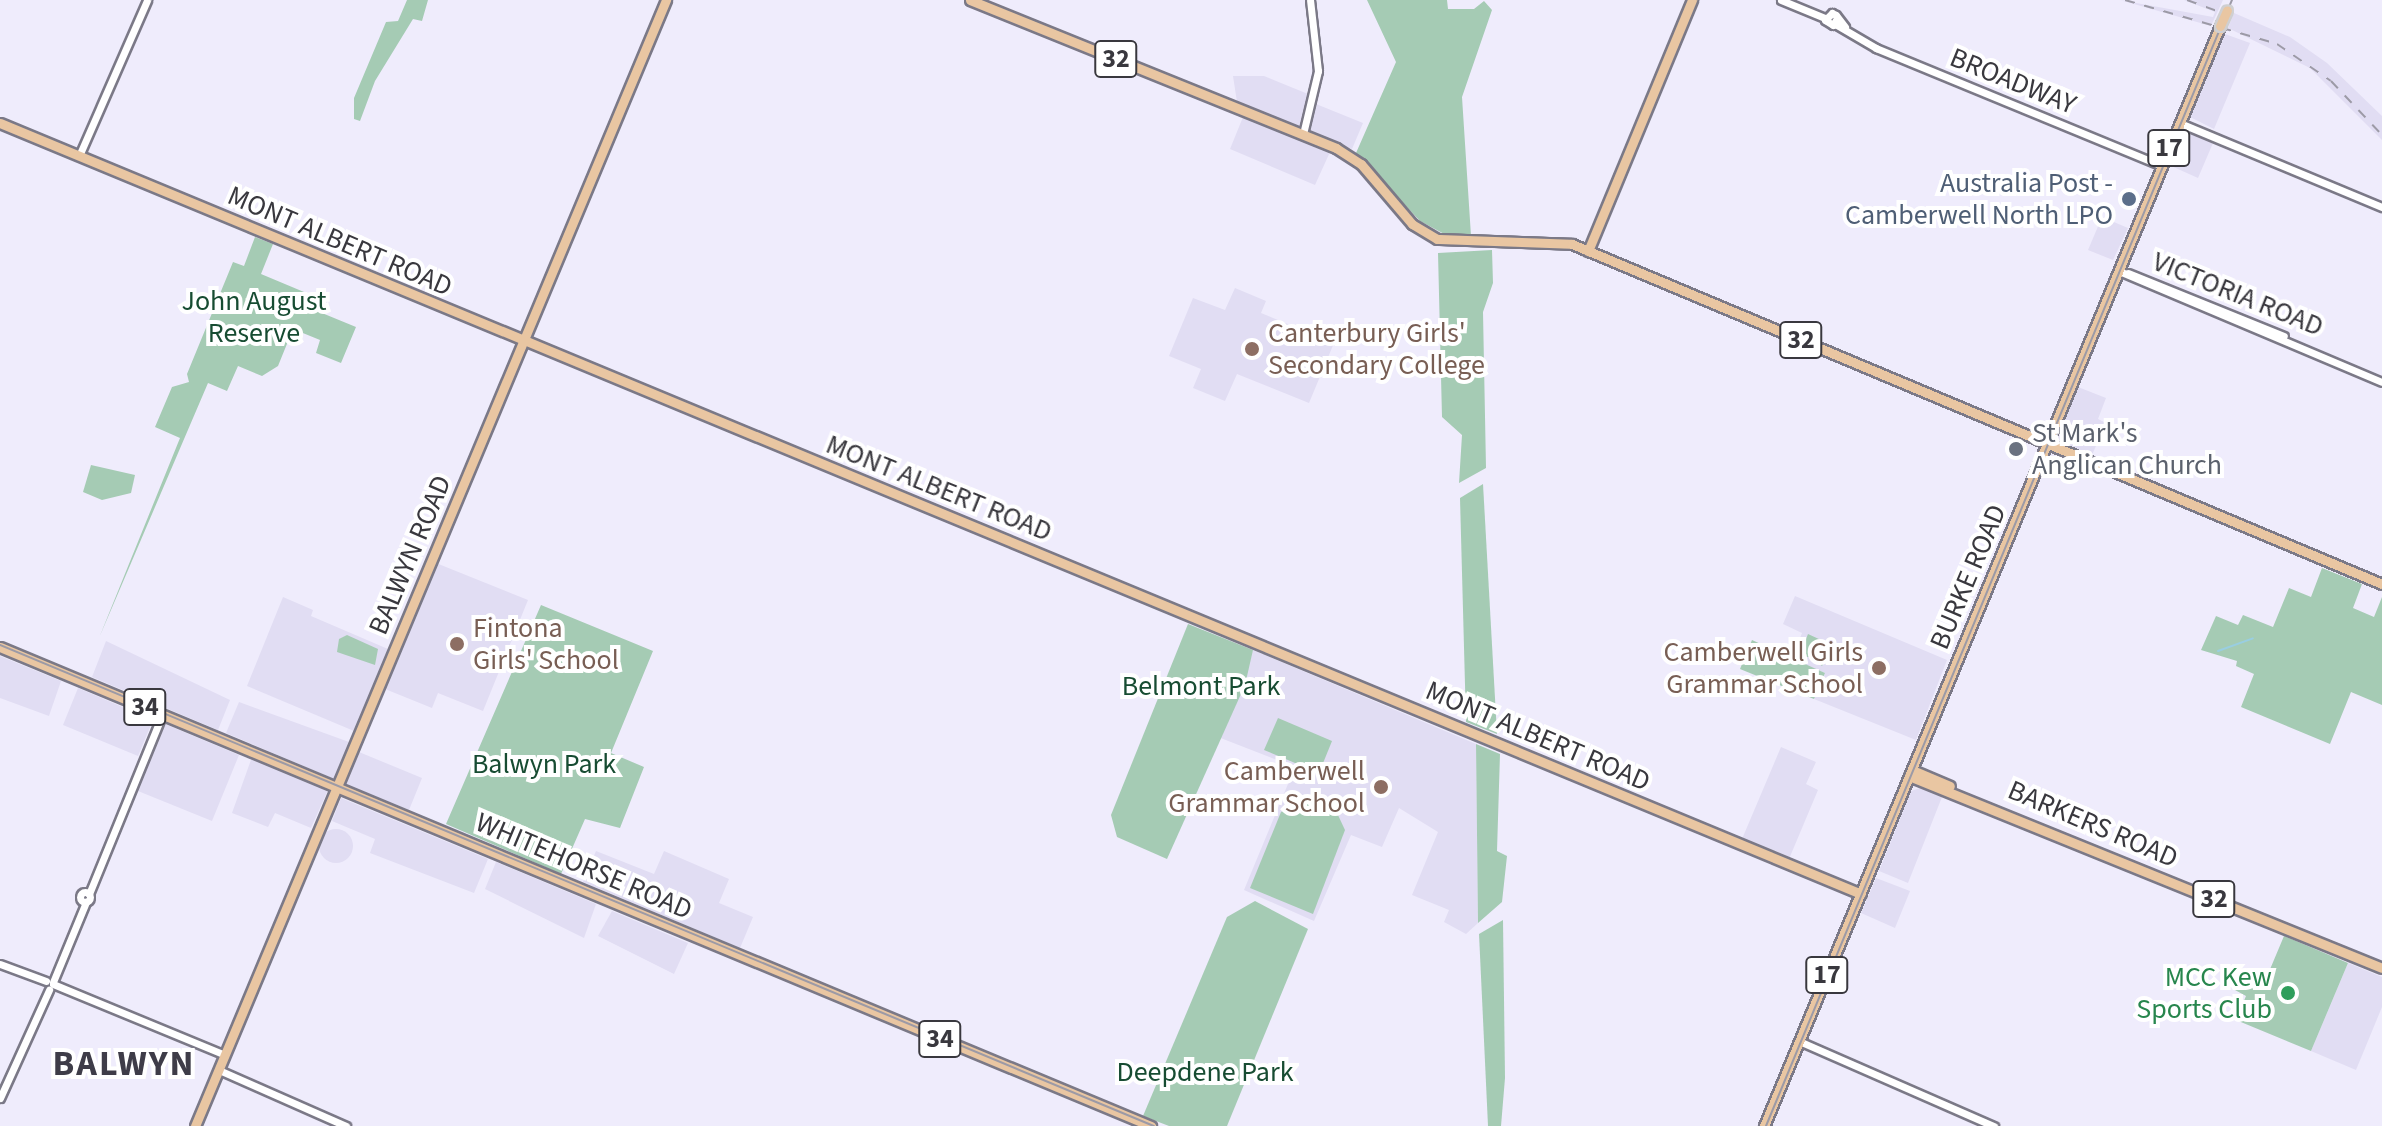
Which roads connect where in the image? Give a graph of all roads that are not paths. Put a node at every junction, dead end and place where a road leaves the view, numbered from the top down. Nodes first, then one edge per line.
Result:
1 (147, 0) edge
2 (666, 0) edge
3 (970, 0) edge
4 (1310, 0) edge
5 (1692, 0) edge
6 (1781, 0) edge
7 (2229, 5) edge
8 (0, 123) edge
9 (2180, 123) junction
10 (1303, 134) junction
11 (79, 156) junction
12 (2162, 166) junction
13 (2382, 207) edge
14 (1588, 251) junction
15 (2119, 271) junction
16 (523, 341) junction
17 (2382, 380) edge
18 (2048, 444) junction
19 (2382, 584) edge
20 (0, 647) edge
21 (162, 715) junction
22 (1919, 752) junction
23 (1911, 773) junction
24 (1927, 776) junction
25 (337, 788) junction
26 (1964, 794) junction
27 (1861, 894) junction
28 (0, 964) edge
29 (2382, 968) edge
30 (48, 985) junction
31 (1798, 1044) junction
32 (224, 1058) junction
33 (218, 1072) junction
34 (0, 1098) edge
35 (195, 1126) edge
36 (346, 1126) edge
37 (1151, 1126) edge
38 (1764, 1126) edge
39 (1994, 1126) edge

1 - 11 street
2 - 16 main road, BALWYN ROAD
3 - 10 main road, 32
4 - 10 street
5 - 14 main road
6 - 12 street, BROADWAY
7 - 9 main road, BURKE ROAD / 17, bridge
8 - 11 main road, MONT ALBERT ROAD
9 - 12 main road, BURKE ROAD / 17
9 - 13 street
10 - 14 main road, 32
11 - 16 main road, MONT ALBERT ROAD
12 - 15 main road, BURKE ROAD / 17
14 - 18 main road, 32
15 - 17 street, VICTORIA ROAD
15 - 18 main road, BURKE ROAD / 17
16 - 25 main road, BALWYN ROAD
16 - 27 main road, MONT ALBERT ROAD
18 - 19 main road
18 - 22 main road, BURKE ROAD / 17
20 - 21 main road, WHITEHORSE ROAD / 34
21 - 25 main road, WHITEHORSE ROAD / 34
21 - 30 street
22 - 23 main road, BURKE ROAD / 17
22 - 24 main road
23 - 24 main road, BARKERS ROAD / 32
23 - 26 main road, BARKERS ROAD / 32
23 - 27 main road, BURKE ROAD / 17
24 - 26 main road, BARKERS ROAD / 32
25 - 32 main road, BALWYN ROAD
25 - 37 main road, WHITEHORSE ROAD / 34
26 - 29 main road, BARKERS ROAD / 32
27 - 31 main road, BURKE ROAD / 17
28 - 30 street
30 - 32 street
30 - 34 street
31 - 38 main road, BURKE ROAD / 17
31 - 39 street
32 - 33 main road, BALWYN ROAD
33 - 35 main road, BALWYN ROAD
33 - 36 street

